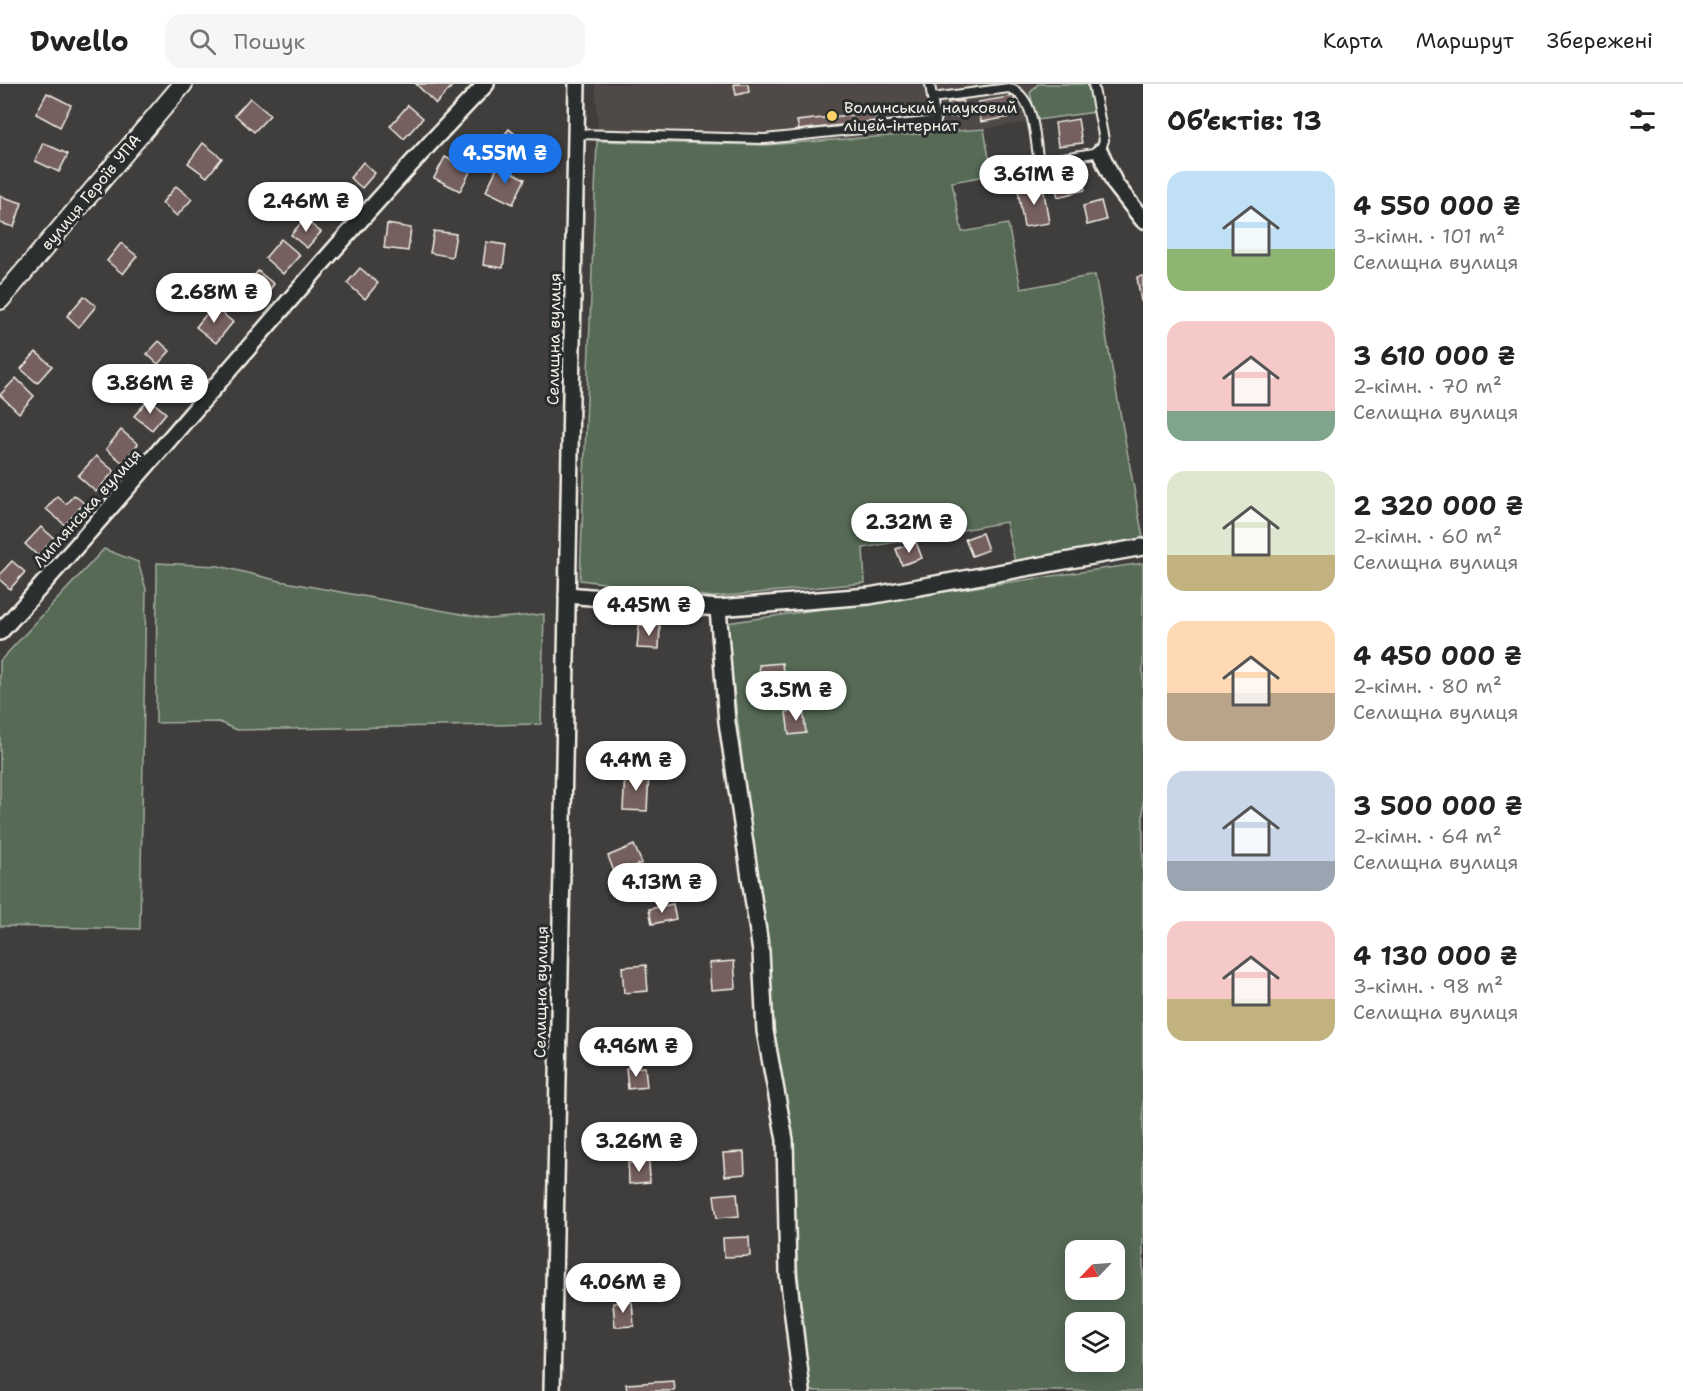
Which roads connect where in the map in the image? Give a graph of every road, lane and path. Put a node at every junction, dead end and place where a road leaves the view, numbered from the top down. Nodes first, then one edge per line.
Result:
1 (183, 84) edge
2 (486, 84) edge
3 (578, 84) edge
4 (930, 84) edge
5 (1093, 84) edge
6 (932, 98) junction
7 (576, 134) junction
8 (1100, 152) junction
9 (1143, 220) edge
10 (0, 300) edge
11 (1143, 547) edge
12 (567, 595) junction
13 (718, 608) junction
14 (0, 632) edge
15 (552, 1391) edge
16 (802, 1391) edge

1 - 10 street, вулиця Героїв УПА
2 - 14 street, Липлянська вулиця
3 - 7 street, Селищна вулиця
4 - 6 lane
5 - 8 lane
6 - 7 lane
6 - 8 lane
7 - 12 street, Селищна вулиця
8 - 9 street
11 - 13 street
12 - 13 street
12 - 15 street, Селищна вулиця
13 - 16 street

